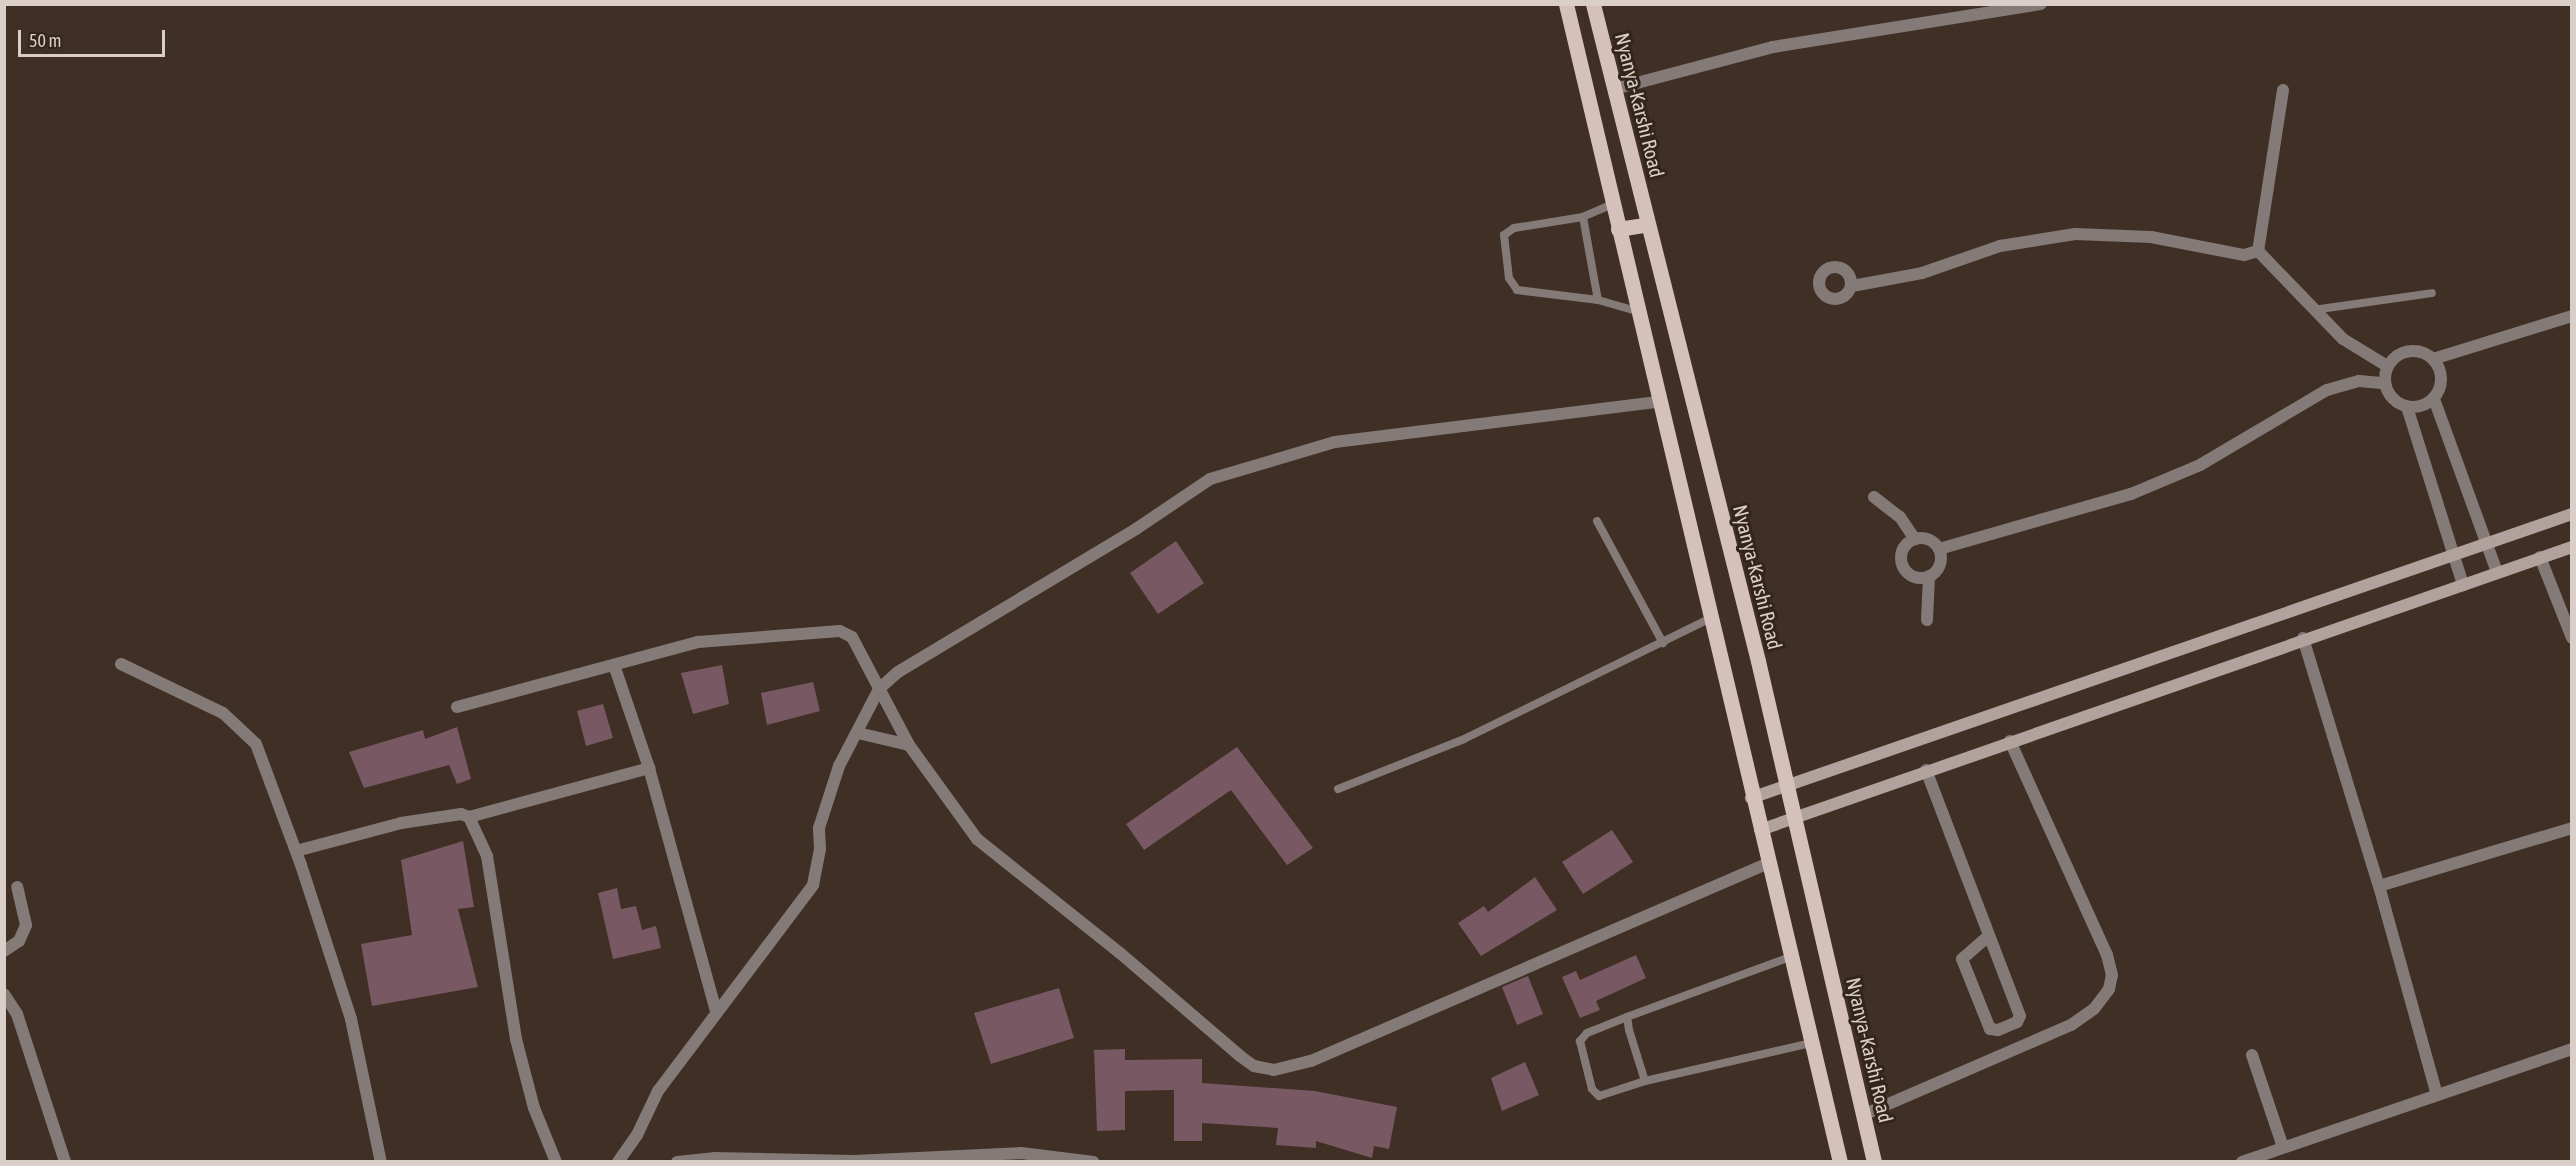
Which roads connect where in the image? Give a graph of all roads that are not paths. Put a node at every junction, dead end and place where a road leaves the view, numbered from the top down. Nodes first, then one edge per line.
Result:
1 (1566, 4) edge
2 (1593, 4) edge
3 (2041, 4) edge
4 (1614, 90) junction
5 (2283, 90) dead end
6 (1613, 204) junction
7 (1583, 217) junction
8 (1648, 224) junction
9 (1618, 229) junction
10 (2258, 251) junction
11 (1852, 286) dead end
12 (2432, 293) dead end
13 (1598, 300) junction
14 (2313, 310) junction
15 (1636, 311) junction
16 (2571, 316) edge
17 (2433, 359) junction
18 (2387, 366) junction
19 (2384, 383) junction
20 (2433, 399) junction
21 (1658, 402) junction
22 (2407, 407) junction
23 (1874, 497) dead end
24 (2571, 514) edge
25 (1597, 521) dead end
26 (1915, 539) junction
27 (2487, 544) junction
28 (2571, 547) edge
29 (1939, 549) junction
30 (2455, 553) junction
31 (2540, 557) junction
32 (2497, 572) junction
33 (1929, 576) junction
34 (2463, 585) junction
35 (1709, 620) junction
36 (1927, 620) dead end
37 (2303, 638) junction
38 (2571, 638) edge
39 (1663, 643) junction
40 (121, 664) dead end
41 (614, 665) junction
42 (879, 689) junction
43 (457, 706) dead end
44 (858, 734) junction
45 (2010, 741) junction
46 (909, 745) junction
47 (649, 768) junction
48 (1926, 770) junction
49 (1787, 786) junction
50 (1338, 789) dead end
51 (1751, 798) junction
52 (469, 817) junction
53 (1794, 817) junction
54 (2571, 828) edge
55 (1760, 830) junction
56 (296, 851) junction
57 (1768, 863) junction
58 (2379, 886) junction
59 (17, 887) dead end
60 (1989, 936) junction
61 (4, 951) edge
62 (1790, 957) junction
63 (4, 994) edge
64 (716, 1012) junction
65 (1626, 1017) junction
66 (1811, 1042) junction
67 (2571, 1049) edge
68 (2252, 1055) dead end
69 (1645, 1081) junction
70 (2437, 1095) junction
71 (1863, 1115) junction
72 (2283, 1148) junction
73 (65, 1161) edge
74 (381, 1161) edge
75 (556, 1161) edge
76 (618, 1161) edge
77 (681, 1161) edge
78 (1093, 1161) edge
79 (1840, 1161) edge
80 (1874, 1161) edge
81 (2242, 1161) edge

1 - 6 main road
2 - 4 main road, Nyanya-Karshi Road
3 - 4 street
4 - 8 main road, Nyanya-Karshi Road
5 - 10 street
6 - 7 lane
6 - 9 main road
7 - 13 lane
7 - 13 lane
8 - 9 main road
8 - 49 main road, Nyanya-Karshi Road
9 - 15 main road
10 - 11 street
10 - 14 street
12 - 14 lane
13 - 15 lane
14 - 18 street
15 - 21 main road
16 - 17 street
17 - 18 street
17 - 20 street
18 - 19 street
19 - 22 street
19 - 29 street
20 - 22 street
20 - 27 street
21 - 35 main road
21 - 42 street
22 - 30 street
23 - 26 street
24 - 27 street
25 - 39 lane
26 - 29 street
26 - 33 street
27 - 30 street
27 - 32 street
28 - 31 street
29 - 33 street
30 - 34 street
30 - 49 street
31 - 32 street
31 - 38 street
32 - 34 street
33 - 36 street
34 - 37 street
35 - 39 lane
35 - 51 main road
37 - 45 street
37 - 58 street
39 - 50 lane
40 - 56 street
41 - 42 street
41 - 43 street
41 - 47 street
42 - 44 street
42 - 46 street
44 - 46 street
44 - 64 street
45 - 48 street
45 - 71 street
46 - 57 street
47 - 52 street
47 - 64 street
48 - 53 street
48 - 60 street
49 - 51 street
49 - 53 main road, Nyanya-Karshi Road
51 - 55 main road
52 - 56 street
52 - 75 street
53 - 55 street
53 - 71 main road, Nyanya-Karshi Road
54 - 58 street
55 - 57 main road
56 - 74 street
57 - 62 main road
58 - 70 street
59 - 61 street
60 - 60 street
62 - 65 lane
62 - 66 main road
63 - 73 street
64 - 76 street
65 - 69 lane
65 - 69 lane
66 - 69 lane
66 - 79 main road
67 - 70 street
68 - 72 street
70 - 72 street
71 - 80 main road, Nyanya-Karshi Road
72 - 81 street
77 - 78 street

